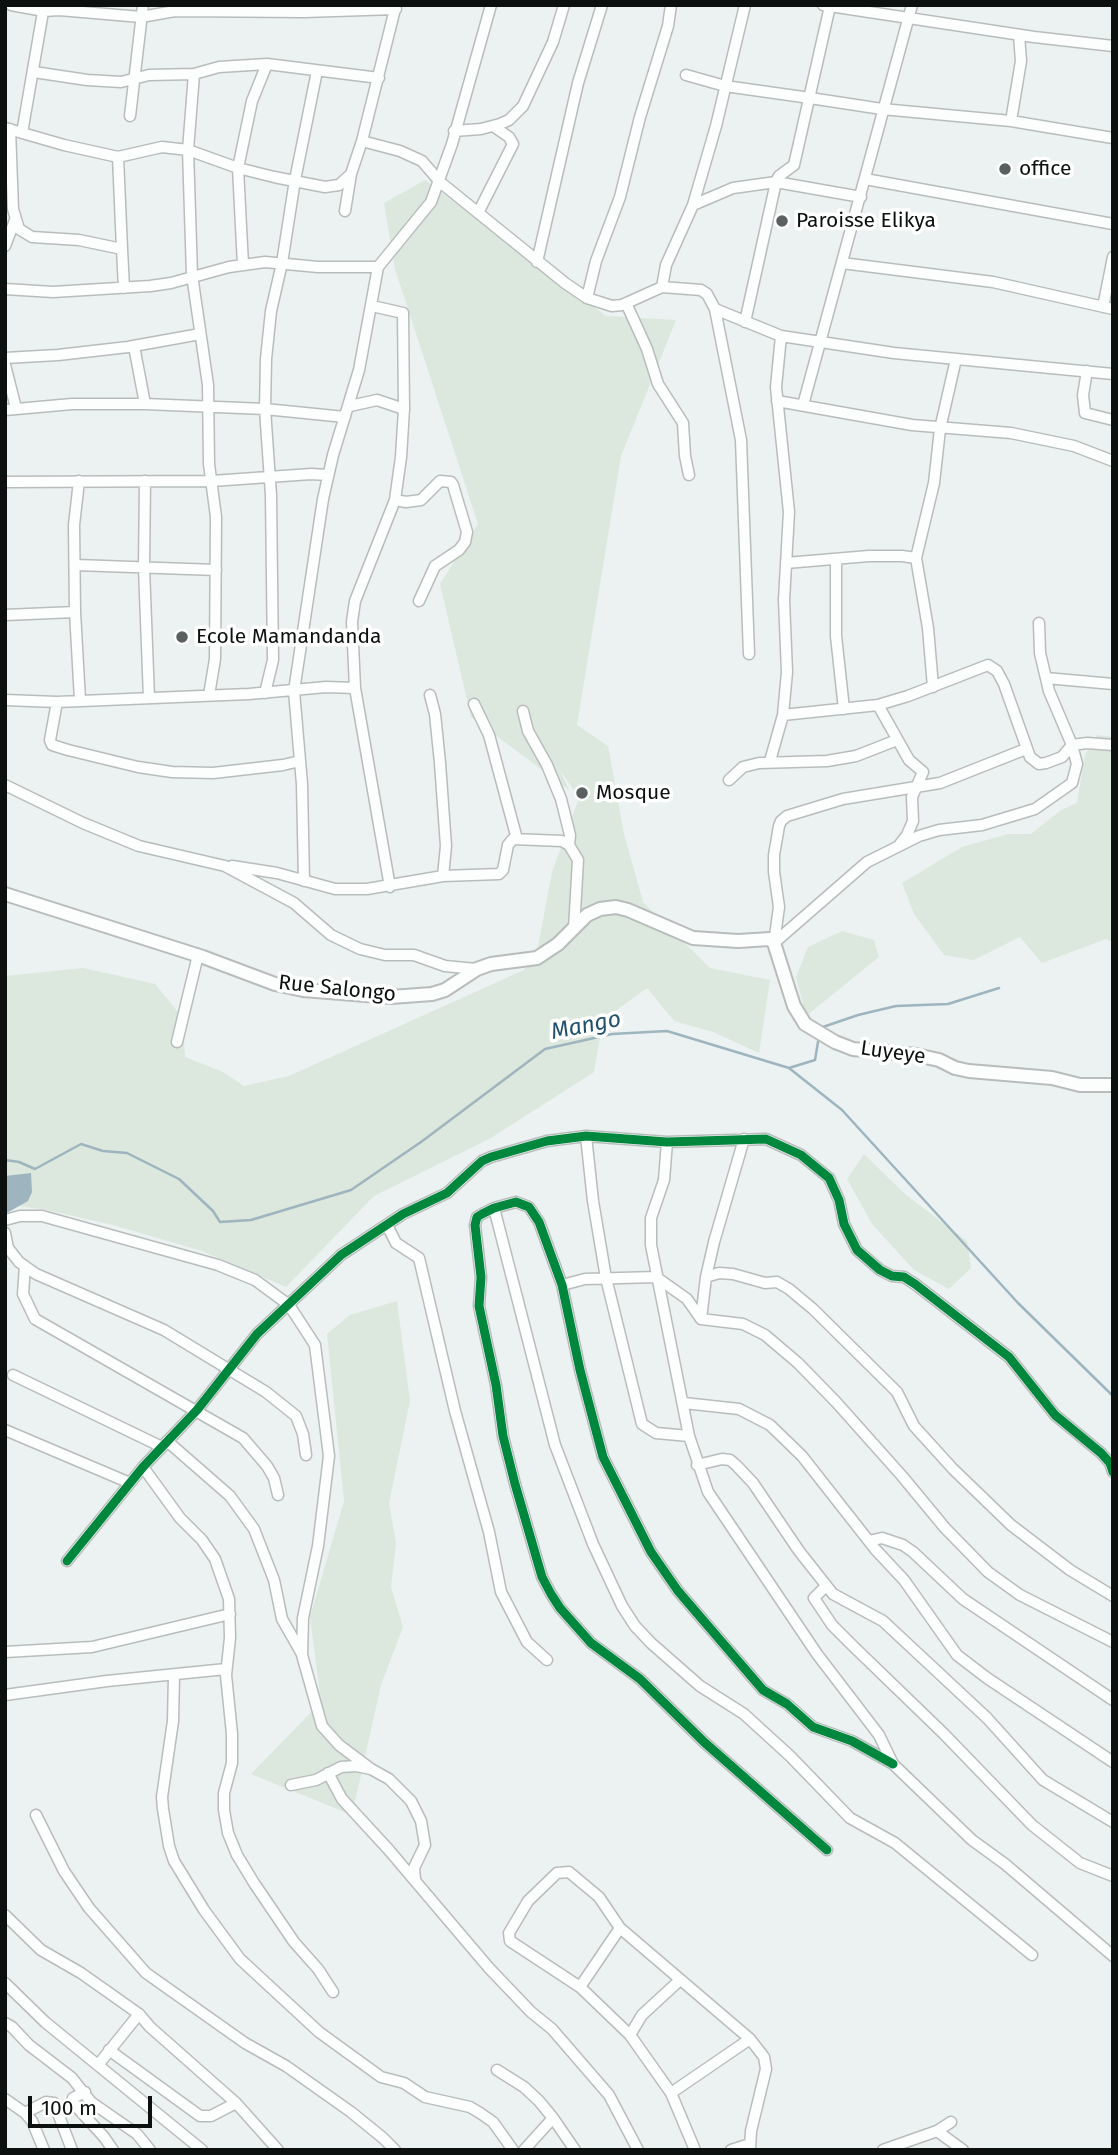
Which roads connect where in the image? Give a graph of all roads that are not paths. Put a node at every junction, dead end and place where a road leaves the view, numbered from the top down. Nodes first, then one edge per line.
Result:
1 (11, 5) edge
2 (143, 5) edge
3 (491, 5) edge
4 (564, 5) edge
5 (602, 5) edge
6 (671, 5) edge
7 (745, 5) edge
8 (912, 5) edge
9 (826, 6) edge
10 (396, 7) edge
11 (44, 8) edge
12 (141, 17) junction
13 (908, 18) junction
14 (1019, 35) junction
15 (1113, 46) edge
16 (267, 64) junction
17 (317, 71) junction
18 (34, 72) junction
19 (194, 74) junction
20 (686, 75) dead end
21 (135, 78) junction
22 (379, 78) junction
23 (725, 86) junction
24 (810, 98) junction
25 (882, 109) junction
26 (130, 116) dead end
27 (1012, 121) junction
28 (494, 125) junction
29 (7, 129) edge
30 (454, 131) junction
31 (22, 133) junction
32 (1113, 138) edge
33 (362, 141) junction
34 (188, 150) junction
35 (118, 157) junction
36 (238, 168) junction
37 (351, 174) junction
38 (865, 178) junction
39 (295, 180) junction
40 (776, 181) junction
41 (440, 182) junction
42 (861, 197) junction
43 (693, 205) junction
44 (345, 211) dead end
45 (478, 213) junction
46 (15, 220) junction
47 (1113, 224) edge
48 (5, 246) edge
49 (122, 249) junction
50 (1113, 257) edge
51 (537, 262) junction
52 (282, 263) junction
53 (842, 263) junction
54 (243, 265) junction
55 (378, 267) junction
56 (192, 275) junction
57 (662, 287) junction
58 (124, 288) junction
59 (5, 289) edge
60 (587, 298) junction
61 (626, 303) junction
62 (372, 306) junction
63 (1108, 308) edge
64 (715, 309) junction
65 (745, 322) junction
66 (200, 334) junction
67 (781, 335) junction
68 (821, 341) junction
69 (134, 346) junction
70 (5, 358) edge
71 (956, 359) junction
72 (5, 365) edge
73 (1087, 371) junction
74 (1113, 374) edge
75 (776, 401) junction
76 (145, 404) junction
77 (803, 405) junction
78 (350, 406) junction
79 (207, 407) junction
80 (10, 409) edge
81 (265, 409) junction
82 (404, 409) junction
83 (345, 417) junction
84 (1113, 420) edge
85 (940, 429) junction
86 (1113, 461) edge
87 (328, 475) junction
88 (690, 475) dead end
89 (269, 477) junction
90 (79, 481) junction
91 (145, 481) junction
92 (212, 481) junction
93 (5, 482) edge
94 (395, 499) junction
95 (916, 558) junction
96 (836, 559) junction
97 (786, 563) junction
98 (76, 565) junction
99 (145, 568) junction
100 (216, 570) junction
101 (419, 601) dead end
102 (75, 612) junction
103 (5, 615) edge
104 (1039, 622) dead end
105 (749, 654) dead end
106 (1046, 678) junction
107 (1113, 684) edge
108 (933, 687) junction
109 (355, 688) junction
110 (293, 691) junction
111 (265, 693) junction
112 (209, 695) junction
113 (430, 695) dead end
114 (149, 698) junction
115 (80, 700) junction
116 (5, 701) edge
117 (57, 702) junction
118 (474, 704) dead end
119 (878, 705) junction
120 (844, 709) junction
121 (523, 711) dead end
122 (783, 715) junction
123 (897, 740) junction
124 (1072, 745) junction
125 (1113, 745) edge
126 (1026, 749) junction
127 (300, 761) junction
128 (770, 761) junction
129 (729, 780) dead end
130 (5, 785) edge
131 (915, 788) junction
132 (517, 839) junction
133 (569, 845) junction
134 (895, 850) junction
135 (225, 866) junction
136 (443, 876) junction
137 (304, 881) junction
138 (390, 887) junction
139 (5, 894) edge
140 (574, 929) junction
141 (774, 943) junction
142 (198, 956) junction
143 (477, 969) junction
144 (177, 1042) dead end
145 (1113, 1085) edge
146 (586, 1136) junction
147 (744, 1139) junction
148 (667, 1142) junction
149 (494, 1208) junction
150 (5, 1220) edge
151 (387, 1225) junction
152 (5, 1233) edge
153 (25, 1266) junction
154 (656, 1277) junction
155 (706, 1277) junction
156 (606, 1278) junction
157 (562, 1285) junction
158 (289, 1305) junction
159 (701, 1319) junction
160 (229, 1369) junction
161 (13, 1375) dead end
162 (684, 1403) junction
163 (197, 1410) junction
164 (5, 1430) edge
165 (690, 1436) junction
166 (165, 1444) junction
167 (306, 1455) dead end
168 (697, 1465) junction
169 (143, 1467) junction
170 (1113, 1472) edge
171 (130, 1483) junction
172 (278, 1495) dead end
173 (869, 1541) junction
174 (67, 1561) dead end
175 (826, 1586) junction
176 (1113, 1596) edge
177 (230, 1614) junction
178 (1113, 1642) edge
179 (5, 1652) edge
180 (302, 1655) junction
181 (547, 1660) dead end
182 (226, 1670) junction
183 (174, 1676) junction
184 (5, 1695) edge
185 (1113, 1700) edge
186 (1113, 1762) edge
187 (893, 1764) junction
188 (371, 1769) junction
189 (328, 1773) junction
190 (291, 1785) dead end
191 (36, 1815) dead end
192 (1113, 1822) edge
193 (827, 1850) dead end
194 (1113, 1876) edge
195 (423, 1891) junction
196 (5, 1915) edge
197 (620, 1928) junction
198 (1032, 1955) dead end
199 (1113, 1956) edge
200 (680, 1980) junction
201 (5, 1983) edge
202 (580, 1986) junction
203 (333, 1992) dead end
204 (139, 2014) junction
205 (5, 2023) edge
206 (630, 2035) junction
207 (750, 2039) junction
208 (109, 2050) junction
209 (98, 2065) junction
210 (498, 2070) dead end
211 (85, 2092) junction
212 (671, 2093) junction
213 (5, 2099) edge
214 (236, 2103) junction
215 (26, 2113) junction
216 (553, 2118) junction
217 (951, 2122) dead end
218 (937, 2131) junction
219 (750, 2147) edge
220 (44, 2150) edge
221 (72, 2150) edge
222 (113, 2150) edge
223 (149, 2150) edge
224 (202, 2150) edge
225 (278, 2150) edge
226 (395, 2150) edge
227 (513, 2150) edge
228 (524, 2150) edge
229 (575, 2150) edge
230 (638, 2150) edge
231 (695, 2150) edge
232 (731, 2150) edge
233 (883, 2150) edge
234 (963, 2150) edge

1 - 11 street
2 - 12 street
3 - 30 street
4 - 28 street
5 - 51 street
6 - 60 street
7 - 23 street
8 - 13 street
9 - 13 street
9 - 24 street
10 - 12 street
10 - 22 street
11 - 12 street
11 - 18 street
12 - 21 street
13 - 14 street
13 - 25 street
14 - 15 street
14 - 27 street
16 - 17 street
16 - 19 street
16 - 36 street
17 - 22 street
17 - 39 street
18 - 21 street
18 - 31 street
19 - 21 street
19 - 34 street
20 - 23 street
21 - 26 street
22 - 33 street
23 - 24 street
23 - 43 street
24 - 25 street
24 - 40 street
25 - 27 street
25 - 38 street
27 - 32 street
28 - 30 street
28 - 45 street
29 - 31 street
29 - 46 street
30 - 41 street
31 - 35 street
33 - 37 street
33 - 41 street
34 - 35 street
34 - 36 street
34 - 56 street
35 - 49 street
36 - 39 street
36 - 54 street
37 - 39 street
37 - 44 street
38 - 42 street
38 - 47 street
39 - 52 street
40 - 42 street
40 - 43 street
40 - 65 street
41 - 45 street
41 - 55 street
42 - 53 street
43 - 57 street
45 - 51 street
46 - 48 street
46 - 49 street
49 - 58 street
50 - 63 street
51 - 60 street
52 - 54 street
52 - 55 street
52 - 81 street
53 - 63 street
53 - 68 street
54 - 56 street
55 - 62 street
56 - 58 street
56 - 66 street
57 - 61 street
57 - 64 street
58 - 59 street
60 - 61 street
61 - 88 street
62 - 78 street
62 - 82 street
64 - 65 street
64 - 105 street
65 - 67 street
66 - 69 street
66 - 79 street
67 - 68 street
67 - 75 street
68 - 71 street
68 - 77 street
69 - 70 street
69 - 76 street
71 - 73 street
71 - 85 street
72 - 80 street
73 - 74 street
73 - 84 street
75 - 77 street
75 - 97 street
76 - 79 street
76 - 80 street
77 - 85 street
78 - 82 street
78 - 83 street
79 - 81 street
79 - 92 street
81 - 83 street
81 - 89 street
82 - 94 street
83 - 87 street
85 - 86 street
85 - 95 street
87 - 89 street
87 - 110 street
89 - 92 street
89 - 111 street
90 - 91 street
90 - 93 street
90 - 98 street
91 - 92 street
91 - 99 street
92 - 100 street
94 - 101 street
94 - 109 street
95 - 96 street
95 - 108 street
96 - 97 street
96 - 120 street
97 - 122 street
98 - 99 street
98 - 102 street
99 - 100 street
99 - 114 street
100 - 112 street
102 - 103 street
102 - 115 street
104 - 106 street
106 - 107 street
106 - 124 street
108 - 119 street
108 - 126 street
109 - 110 street
109 - 138 street
110 - 111 street
110 - 127 street
111 - 112 street
112 - 114 street
113 - 136 street
114 - 115 street
115 - 117 street
116 - 117 street
117 - 127 street
118 - 132 street
119 - 120 street
119 - 123 street
120 - 122 street
121 - 133 street
122 - 128 street
123 - 128 street
123 - 131 street
124 - 125 street
124 - 126 street
124 - 134 street
126 - 131 street
127 - 137 street
128 - 129 street
130 - 135 street
131 - 134 street
131 - 141 street
132 - 133 street
132 - 136 street
133 - 140 street
134 - 141 street
135 - 137 street
135 - 143 street
136 - 138 street
137 - 138 street
139 - 142 street, Rue Salongo
140 - 141 street, Rue Salongo
140 - 143 street, Rue Salongo
141 - 145 street, Luyeye
142 - 143 street, Rue Salongo
142 - 144 street
146 - 148 street
146 - 151 street
146 - 156 street
147 - 148 street
147 - 155 street
147 - 170 street
148 - 154 street
149 - 157 street
149 - 193 street
149 - 198 street
150 - 158 street
151 - 158 street
151 - 181 street
152 - 153 street
153 - 160 street
153 - 163 street
154 - 156 street
154 - 159 street
154 - 162 street
155 - 159 street
155 - 176 street
156 - 157 street
156 - 165 street
157 - 187 street
158 - 160 street
158 - 180 street
159 - 178 street
160 - 163 street
160 - 167 street
161 - 166 street
162 - 165 street
162 - 173 street
163 - 166 street
163 - 172 street
164 - 171 street
165 - 168 street
166 - 169 street
166 - 180 street
168 - 175 street
168 - 187 street
169 - 171 street
169 - 177 street
171 - 174 street
173 - 185 street
173 - 186 street
175 - 192 street
175 - 194 street
177 - 179 street
177 - 182 street
180 - 188 street
182 - 183 street
182 - 203 street
183 - 184 street
183 - 227 street
187 - 199 street
188 - 189 street
188 - 195 street
189 - 190 street
189 - 195 street
191 - 226 street
195 - 230 street
196 - 204 street
197 - 200 street
197 - 202 street
197 - 202 street
200 - 206 street
200 - 207 street
201 - 209 street
202 - 206 street
204 - 208 street
204 - 214 street
205 - 211 street
206 - 212 street
207 - 212 street
207 - 219 street
208 - 209 street
208 - 214 street
209 - 224 street
210 - 216 street
211 - 222 street
211 - 223 street
212 - 231 street
213 - 215 street
214 - 225 street
215 - 220 street
215 - 221 street
216 - 228 street
216 - 229 street
217 - 218 street
218 - 233 street
218 - 234 street
219 - 232 street

